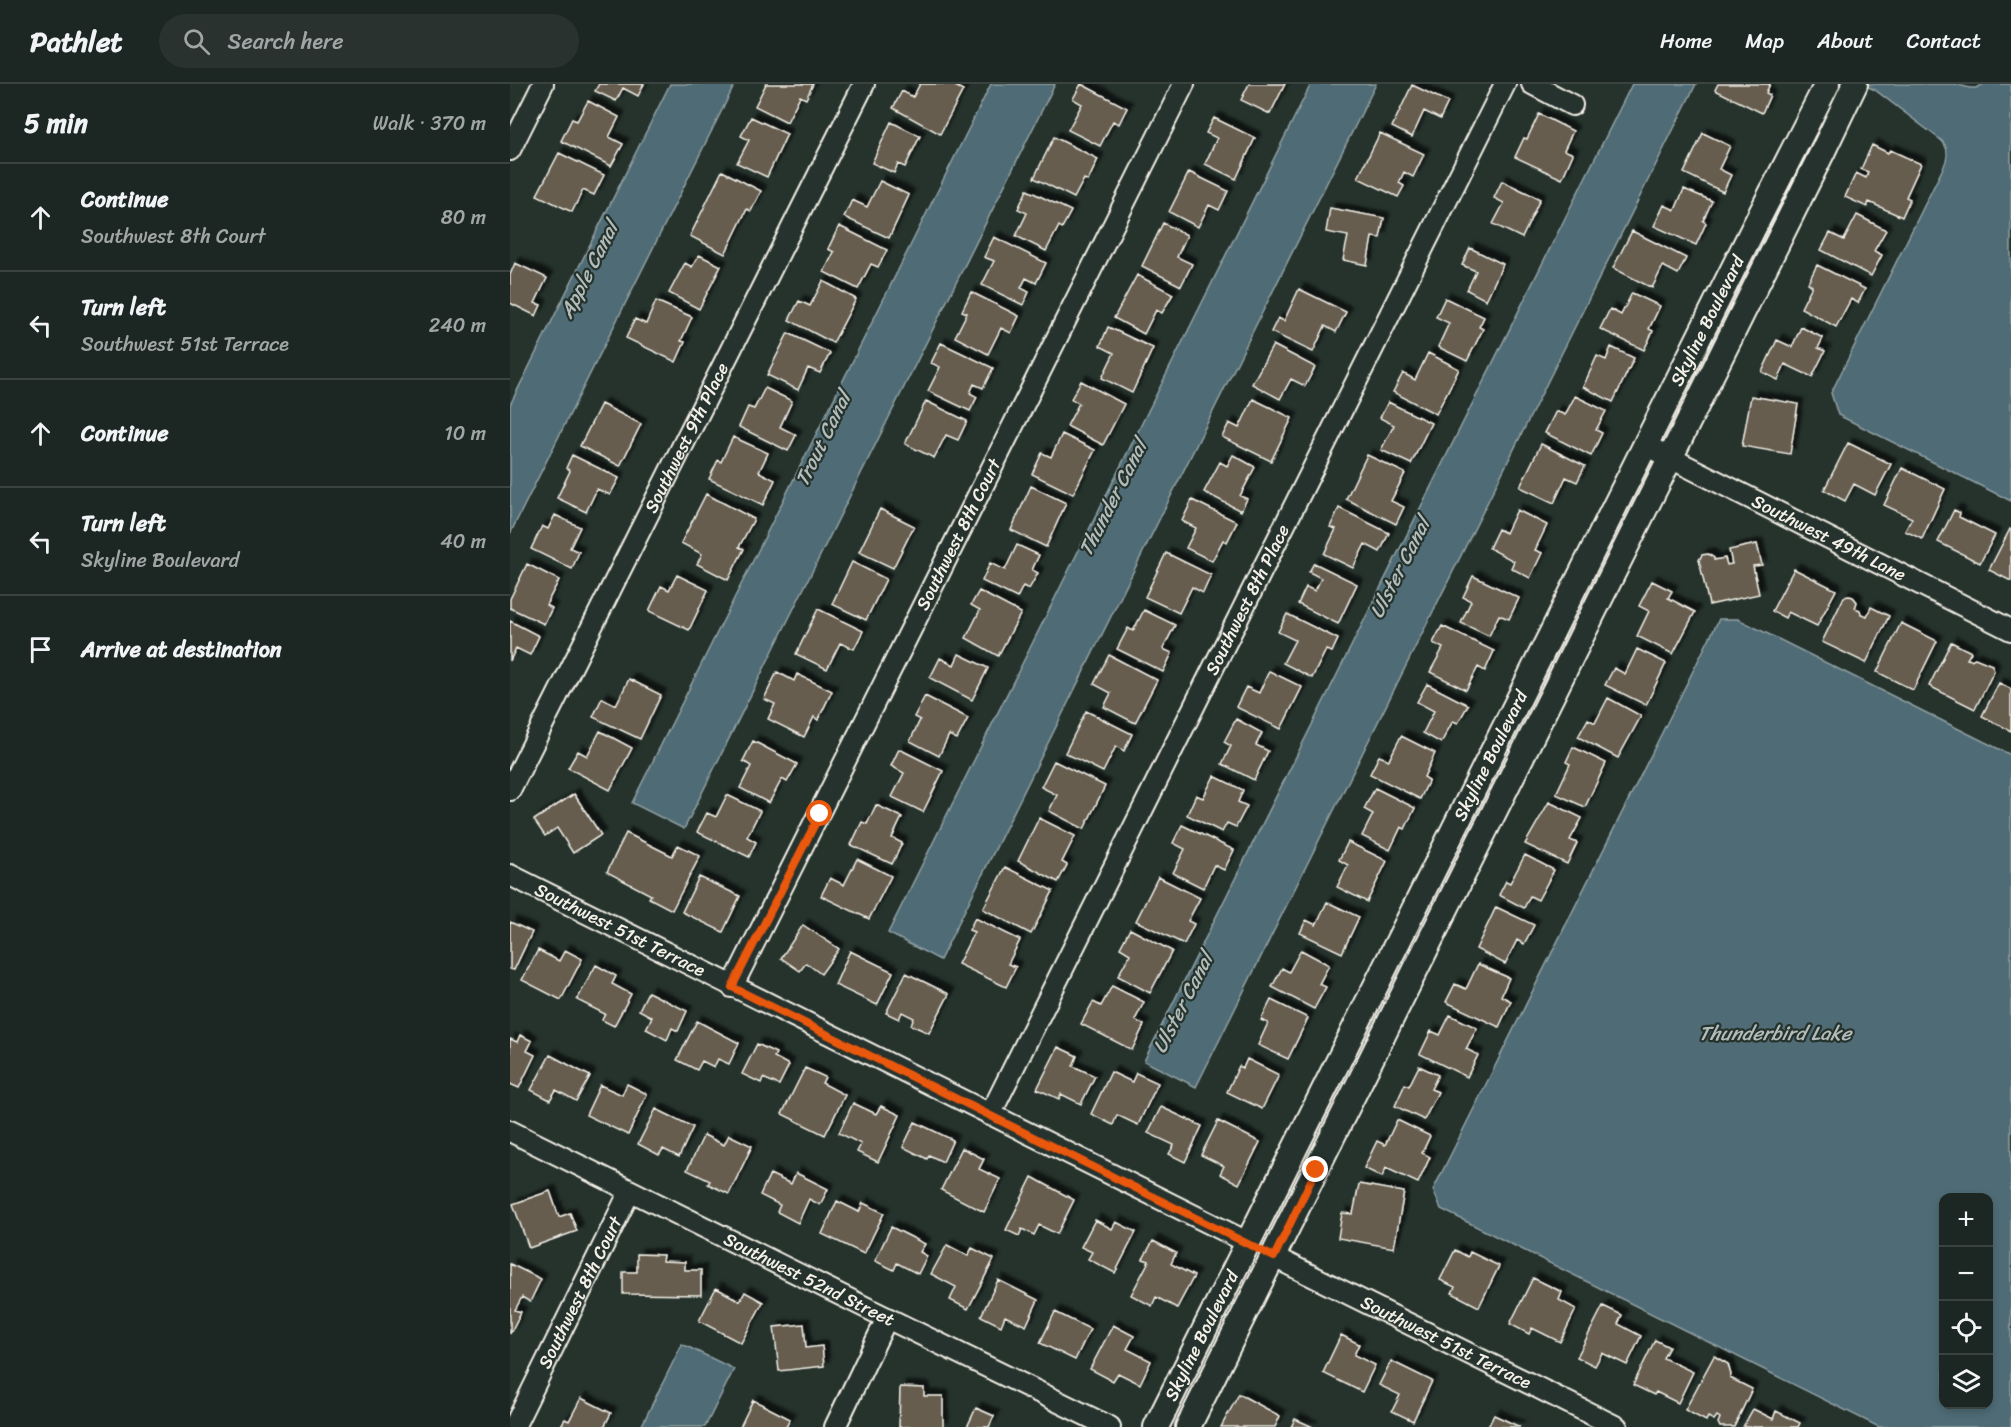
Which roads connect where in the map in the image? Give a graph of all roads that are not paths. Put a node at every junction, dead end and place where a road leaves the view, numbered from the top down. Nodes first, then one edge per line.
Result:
1 (543, 84) edge
2 (864, 84) edge
3 (1184, 84) edge
4 (1504, 84) edge
5 (1532, 84) edge
6 (1827, 84) edge
7 (1854, 86) edge
8 (1572, 105) dead end
9 (510, 150) edge
10 (1645, 445) junction
11 (1670, 458) junction
12 (2011, 630) edge
13 (510, 790) edge
14 (510, 875) edge
15 (732, 987) junction
16 (990, 1115) junction
17 (510, 1131) edge
18 (630, 1191) junction
19 (1247, 1242) junction
20 (1274, 1257) junction
21 (886, 1318) junction
22 (514, 1427) edge
23 (835, 1427) edge
24 (1110, 1427) edge
25 (1156, 1427) edge
26 (1188, 1427) edge
27 (1617, 1427) edge

1 - 9 street
2 - 13 street, Southwest 9th Place
3 - 15 street, Southwest 8th Court
4 - 16 street, Southwest 8th Place
5 - 8 street
6 - 10 street, Skyline Boulevard
7 - 11 street, Skyline Boulevard
10 - 11 street, Southwest 49th Lane
10 - 19 street, Skyline Boulevard
11 - 12 street, Southwest 49th Lane
11 - 20 street, Skyline Boulevard
14 - 15 street, Southwest 51st Terrace
15 - 16 street, Southwest 51st Terrace
16 - 19 street, Southwest 51st Terrace
17 - 18 street, Southwest 52nd Street
18 - 21 street, Southwest 52nd Street
18 - 22 street, Southwest 8th Court
19 - 20 street
19 - 25 street, Skyline Boulevard
20 - 26 street, Skyline Boulevard
20 - 27 street, Southwest 51st Terrace
21 - 23 street
21 - 24 street, Southwest 52nd Street

